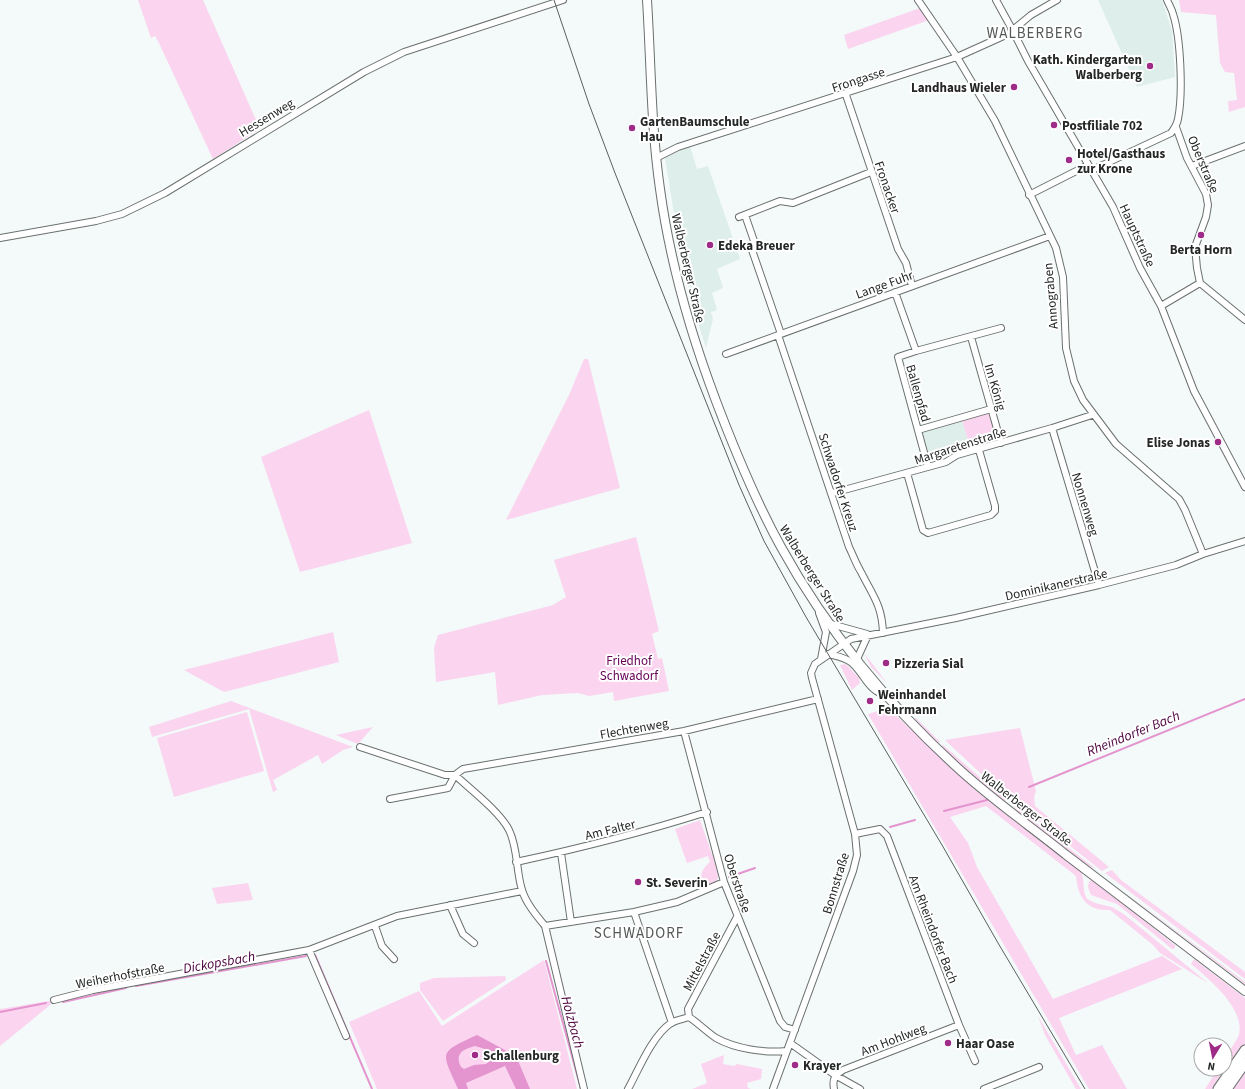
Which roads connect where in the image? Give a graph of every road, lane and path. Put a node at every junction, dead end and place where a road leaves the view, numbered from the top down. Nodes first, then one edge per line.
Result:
1 (540, 0) edge
2 (563, 0) edge
3 (647, 0) edge
4 (918, 0) edge
5 (996, 0) edge
6 (1057, 0) edge
7 (1167, 0) edge
8 (542, 7) junction
9 (1013, 30) junction
10 (958, 57) junction
11 (846, 95) junction
12 (1176, 127) junction
13 (1245, 146) edge
14 (656, 158) junction
15 (1192, 166) junction
16 (1090, 168) junction
17 (871, 172) junction
18 (1029, 195) junction
19 (1050, 236) junction
20 (0, 238) edge
21 (1200, 283) junction
22 (912, 286) junction
23 (896, 292) junction
24 (1161, 306) junction
25 (1245, 320) edge
26 (1001, 328) dead end
27 (779, 334) junction
28 (971, 337) junction
29 (916, 351) junction
30 (726, 354) dead end
31 (991, 409) junction
32 (1092, 415) junction
33 (1052, 428) junction
34 (918, 430) junction
35 (1001, 443) junction
36 (979, 450) junction
37 (928, 467) junction
38 (908, 473) junction
39 (1245, 488) edge
40 (833, 493) junction
41 (1245, 541) edge
42 (1203, 554) junction
43 (1099, 585) junction
44 (818, 607) junction
45 (831, 624) junction
46 (883, 633) junction
47 (868, 635) junction
48 (845, 643) junction
49 (828, 654) junction
50 (821, 659) junction
51 (857, 659) junction
52 (888, 698) junction
53 (818, 699) junction
54 (684, 730) junction
55 (360, 746) dead end
56 (455, 775) junction
57 (390, 798) dead end
58 (707, 812) junction
59 (855, 834) junction
60 (560, 852) junction
61 (516, 862) junction
62 (724, 882) junction
63 (522, 891) junction
64 (450, 905) junction
65 (634, 912) junction
66 (737, 917) junction
67 (571, 922) junction
68 (375, 926) junction
69 (545, 926) junction
70 (474, 943) dead end
71 (309, 950) junction
72 (394, 959) dead end
73 (1245, 991) edge
74 (54, 1000) dead end
75 (689, 1017) junction
76 (672, 1023) junction
77 (959, 1025) junction
78 (794, 1030) junction
79 (346, 1036) dead end
80 (790, 1043) junction
81 (1245, 1050) edge
82 (786, 1052) junction
83 (975, 1061) dead end
84 (1245, 1063) edge
85 (1038, 1067) dead end
86 (836, 1075) junction
87 (584, 1089) edge
88 (628, 1089) edge
89 (773, 1089) edge
90 (834, 1089) edge
91 (860, 1089) edge
92 (984, 1089) edge
93 (1218, 1089) edge
94 (1227, 1089) edge

1 - 8 street
2 - 8 street, Hessenweg
3 - 14 main road, Walberberger Straße
4 - 10 street, Annograben
5 - 9 street, Hauptstraße
6 - 9 street, Frongasse
7 - 12 street
8 - 20 street, Hessenweg
9 - 10 street, Frongasse
9 - 16 street, Hauptstraße
10 - 11 street, Frongasse
10 - 18 street, Annograben
11 - 14 street, Frongasse
11 - 17 street, Fronacker
12 - 15 street, Oberstraße
12 - 16 street
13 - 15 street
14 - 44 main road, Walberberger Straße
15 - 21 street, Oberstraße
16 - 18 street
16 - 24 street, Hauptstraße
17 - 22 street, Fronacker
17 - 27 street, Schwadorfer Kreuz
18 - 19 street, Annograben
19 - 22 street, Lange Fuhr
19 - 32 street, Annograben
21 - 24 street
21 - 25 street
22 - 23 street, Lange Fuhr
23 - 27 street, Lange Fuhr
23 - 29 street, Ballenpfad
24 - 39 street, Hauptstraße
26 - 28 street
27 - 30 street, Lange Fuhr
27 - 40 street, Schwadorfer Kreuz
28 - 29 street
28 - 31 street, Im König
29 - 34 street, Ballenpfad
31 - 34 street
31 - 35 street, Im König
32 - 33 street, Margaretenstraße
32 - 42 street, Annograben
33 - 35 street, Margaretenstraße
33 - 43 street, Nonnenweg
34 - 37 street, Ballenpfad
35 - 36 street, Margaretenstraße
36 - 37 street, Margaretenstraße
36 - 38 street
37 - 38 street, Margaretenstraße
38 - 40 street, Margaretenstraße
40 - 46 street, Schwadorfer Kreuz
41 - 42 street, Dominikanerstraße
42 - 43 street, Dominikanerstraße
43 - 46 street, Dominikanerstraße
44 - 45 main road, Walberberger Straße
44 - 50 street, Bonnstraße
45 - 47 street, Dominikanerstraße
45 - 48 main road, Walberberger Straße
46 - 47 street, Dominikanerstraße
47 - 48 street, Dominikanerstraße
47 - 51 street
48 - 49 street, Bonnstraße
48 - 51 main road, Walberberger Straße
49 - 50 street, Bonnstraße
49 - 52 street
50 - 53 street, Bonnstraße
51 - 52 main road, Walberberger Straße
52 - 73 main road, Walberberger Straße
53 - 54 street, Flechtenweg
53 - 59 street, Bonnstraße
54 - 56 street, Flechtenweg
54 - 58 street, Oberstraße
55 - 56 street
56 - 57 street
56 - 61 street
58 - 60 street, Am Falter
58 - 62 street, Oberstraße
59 - 77 street, Am Rheindorfer Bach
59 - 78 street, Bonnstraße
60 - 61 street, Am Falter
60 - 67 street
61 - 63 street
62 - 65 street
62 - 66 street, Oberstraße
63 - 64 street, Weiherhofstraße
63 - 69 street
64 - 68 street, Weiherhofstraße
64 - 70 street
65 - 67 street
65 - 76 street
66 - 75 street, Mittelstraße
66 - 78 street, Oberstraße
67 - 69 street
68 - 71 street, Weiherhofstraße
68 - 72 street
69 - 87 street
71 - 74 street, Weiherhofstraße
71 - 79 street
75 - 76 street
75 - 82 street
76 - 88 street
77 - 83 street, Am Rheindorfer Bach
77 - 86 street, Am Hohlweg
78 - 80 street, Bonnstraße
80 - 82 street, Bonnstraße
80 - 86 street
81 - 93 highway
82 - 89 street, Bonnstraße
84 - 94 highway
85 - 92 street
86 - 90 street
86 - 91 street

